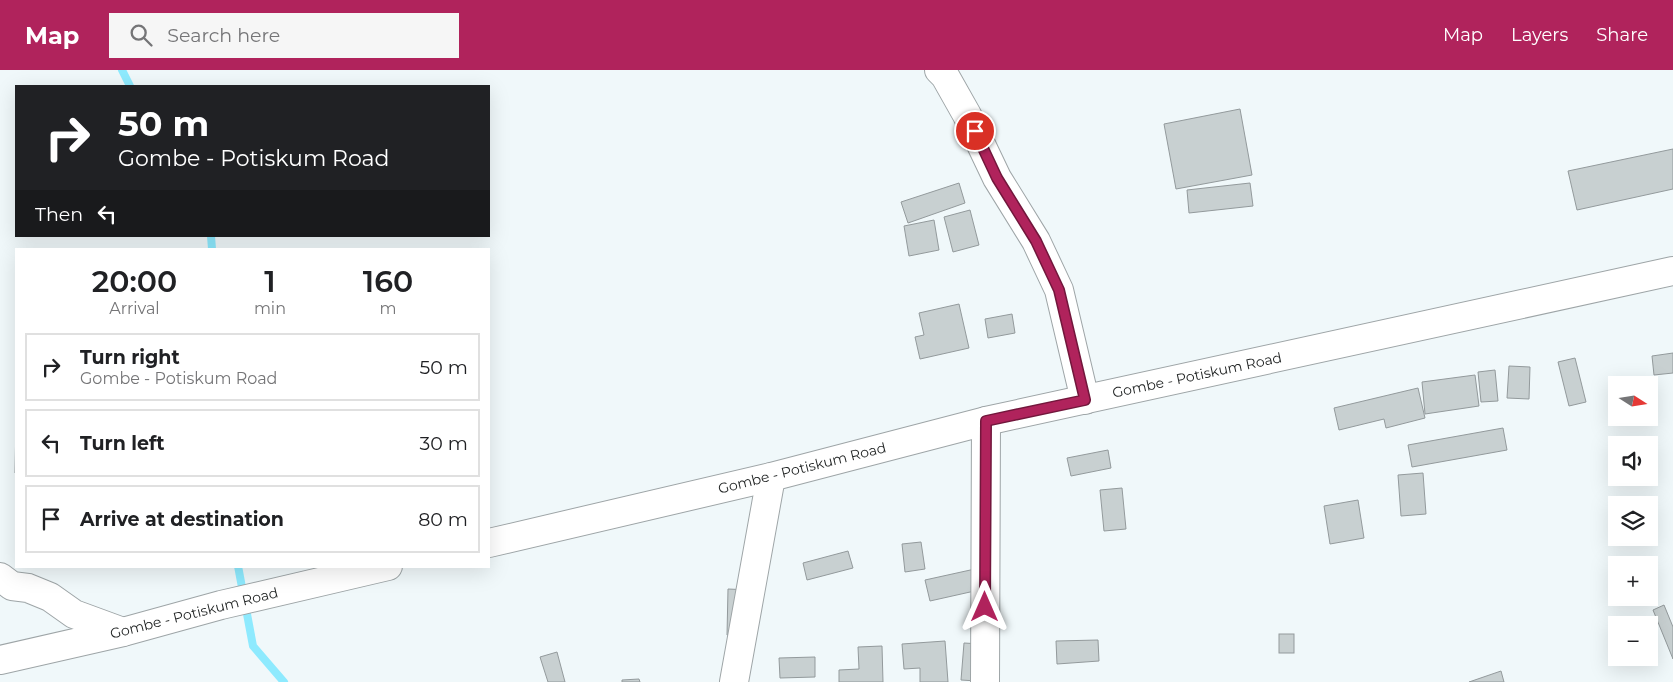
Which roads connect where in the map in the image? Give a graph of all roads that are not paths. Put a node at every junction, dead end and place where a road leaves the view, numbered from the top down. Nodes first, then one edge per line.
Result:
1 (939, 70) edge
2 (1673, 271) edge
3 (1085, 400) junction
4 (986, 421) junction
5 (771, 477) junction
6 (490, 543) edge
7 (379, 568) edge
8 (0, 577) edge
9 (123, 632) junction
10 (0, 660) edge
11 (734, 682) edge
12 (985, 682) edge

1 - 3 main road
2 - 3 main road, Gombe - Potiskum Road
3 - 4 main road, Gombe - Potiskum Road
4 - 5 main road, Gombe - Potiskum Road
4 - 12 main road
5 - 6 main road, Gombe - Potiskum Road
5 - 11 main road
7 - 9 main road, Gombe - Potiskum Road
8 - 9 main road
9 - 10 main road, Gombe - Potiskum Road

